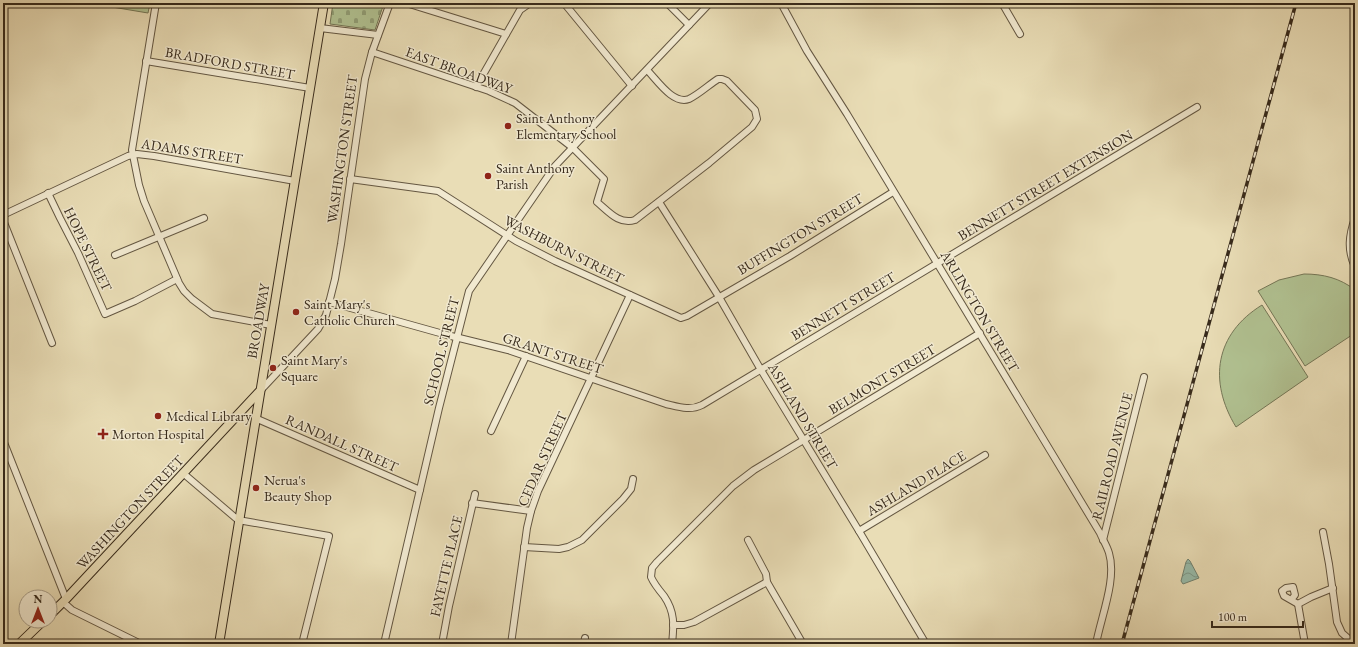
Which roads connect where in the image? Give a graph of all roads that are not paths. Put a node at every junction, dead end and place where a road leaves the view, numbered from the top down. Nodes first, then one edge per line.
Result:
1 (156, 3) edge
2 (324, 3) edge
3 (390, 3) edge
4 (406, 3) edge
5 (530, 3) edge
6 (564, 3) edge
7 (667, 3) edge
8 (710, 3) edge
9 (781, 3) edge
10 (1002, 3) edge
11 (689, 25) junction
12 (320, 28) junction
13 (506, 34) junction
14 (1020, 34) dead end
15 (378, 35) junction
16 (372, 52) junction
17 (146, 61) junction
18 (647, 70) junction
19 (632, 86) junction
20 (476, 87) junction
21 (310, 88) junction
22 (1197, 107) dead end
23 (573, 148) junction
24 (133, 154) junction
25 (350, 179) junction
26 (295, 180) junction
27 (893, 192) junction
28 (48, 194) junction
29 (659, 202) junction
30 (3, 215) edge
31 (204, 218) dead end
32 (1355, 218) edge
33 (3, 220) edge
34 (507, 236) junction
35 (159, 237) junction
36 (115, 255) dead end
37 (937, 263) junction
38 (1355, 267) edge
39 (177, 279) junction
40 (630, 295) junction
41 (719, 297) junction
42 (329, 302) junction
43 (271, 325) junction
44 (980, 334) junction
45 (457, 338) junction
46 (52, 343) dead end
47 (526, 356) junction
48 (761, 370) junction
49 (1144, 377) dead end
50 (592, 379) junction
51 (260, 392) junction
52 (255, 418) junction
53 (491, 431) dead end
54 (3, 440) edge
55 (803, 440) junction
56 (985, 456) dead end
57 (184, 474) junction
58 (633, 479) dead end
59 (420, 490) junction
60 (475, 494) dead end
61 (472, 503) junction
62 (531, 511) junction
63 (238, 520) junction
64 (859, 531) junction
65 (1323, 532) dead end
66 (748, 540) dead end
67 (1104, 540) junction
68 (524, 546) junction
69 (766, 582) junction
70 (1333, 588) junction
71 (1291, 600) dead end
72 (64, 601) junction
73 (1298, 604) junction
74 (58, 607) edge
75 (673, 624) junction
76 (35, 629) edge
77 (1355, 643) edge
78 (19, 644) edge
79 (141, 644) edge
80 (219, 644) edge
81 (302, 644) edge
82 (384, 644) edge
83 (442, 644) edge
84 (511, 644) edge
85 (672, 644) edge
86 (803, 644) edge
87 (926, 644) edge
88 (1096, 644) edge
89 (1305, 644) edge

1 - 17 street
2 - 12 main road, BROADWAY
3 - 15 street, WASHINGTON STREET
4 - 13 street
5 - 13 street
6 - 19 street
7 - 11 street
8 - 11 street, SCHOOL STREET
9 - 27 street, ARLINGTON STREET
10 - 14 street
11 - 18 street, SCHOOL STREET
12 - 15 street
12 - 21 main road, BROADWAY
13 - 20 street
15 - 16 street, WASHINGTON STREET
16 - 20 street, EAST BROADWAY
16 - 25 street, WASHINGTON STREET
17 - 21 street, BRADFORD STREET
17 - 24 street
18 - 19 street, SCHOOL STREET
18 - 29 street
19 - 23 street, SCHOOL STREET
20 - 23 street, EAST BROADWAY
21 - 26 main road, BROADWAY
22 - 37 street, BENNETT STREET EXTENSION
23 - 29 street
23 - 34 street, SCHOOL STREET
24 - 26 street, ADAMS STREET
24 - 28 street, ADAMS STREET
24 - 35 street
25 - 34 street, WASHBURN STREET
25 - 42 street, WASHINGTON STREET
26 - 43 main road, BROADWAY
27 - 37 street, ARLINGTON STREET
27 - 41 street, BUFFINGTON STREET
28 - 30 street, ADAMS STREET
28 - 39 street, HOPE STREET
29 - 41 street, ASHLAND STREET
31 - 35 street
32 - 38 street
33 - 46 street
34 - 40 street, WASHBURN STREET
34 - 45 street, SCHOOL STREET
35 - 36 street
35 - 39 street
37 - 44 street, ARLINGTON STREET
37 - 48 street, BENNETT STREET
39 - 43 street
40 - 41 street, WASHBURN STREET
40 - 50 street, CEDAR STREET
41 - 48 street, ASHLAND STREET
42 - 45 street, GRANT STREET
42 - 51 street
43 - 51 main road, BROADWAY
44 - 55 street, BELMONT STREET
44 - 67 street, ARLINGTON STREET
45 - 47 street, GRANT STREET
45 - 59 street, SCHOOL STREET
47 - 50 street, GRANT STREET
47 - 53 street
48 - 50 street, GRANT STREET
48 - 55 street, ASHLAND STREET
49 - 67 street, RAILROAD AVENUE
50 - 62 street, CEDAR STREET
51 - 52 main road, BROADWAY
51 - 57 main road, WASHINGTON STREET
52 - 59 street, RANDALL STREET
52 - 63 main road, BROADWAY
54 - 72 street
55 - 64 street, ASHLAND STREET
55 - 75 street, BELMONT STREET
56 - 64 street, ASHLAND PLACE
57 - 63 street
57 - 72 main road, WASHINGTON STREET
58 - 68 street
59 - 82 street, SCHOOL STREET
60 - 61 street
61 - 62 street, FAYETTE PLACE
61 - 83 street, FAYETTE PLACE
62 - 68 street, CEDAR STREET
63 - 80 main road, BROADWAY
63 - 81 street
64 - 87 street, ASHLAND STREET
65 - 70 street
66 - 69 street
67 - 88 street, ARLINGTON STREET
68 - 84 street, CEDAR STREET
69 - 75 street
69 - 86 street
70 - 73 street
70 - 77 street
71 - 73 street
72 - 74 main road, WASHINGTON STREET
72 - 79 street
73 - 89 street
75 - 85 street
76 - 78 main road

